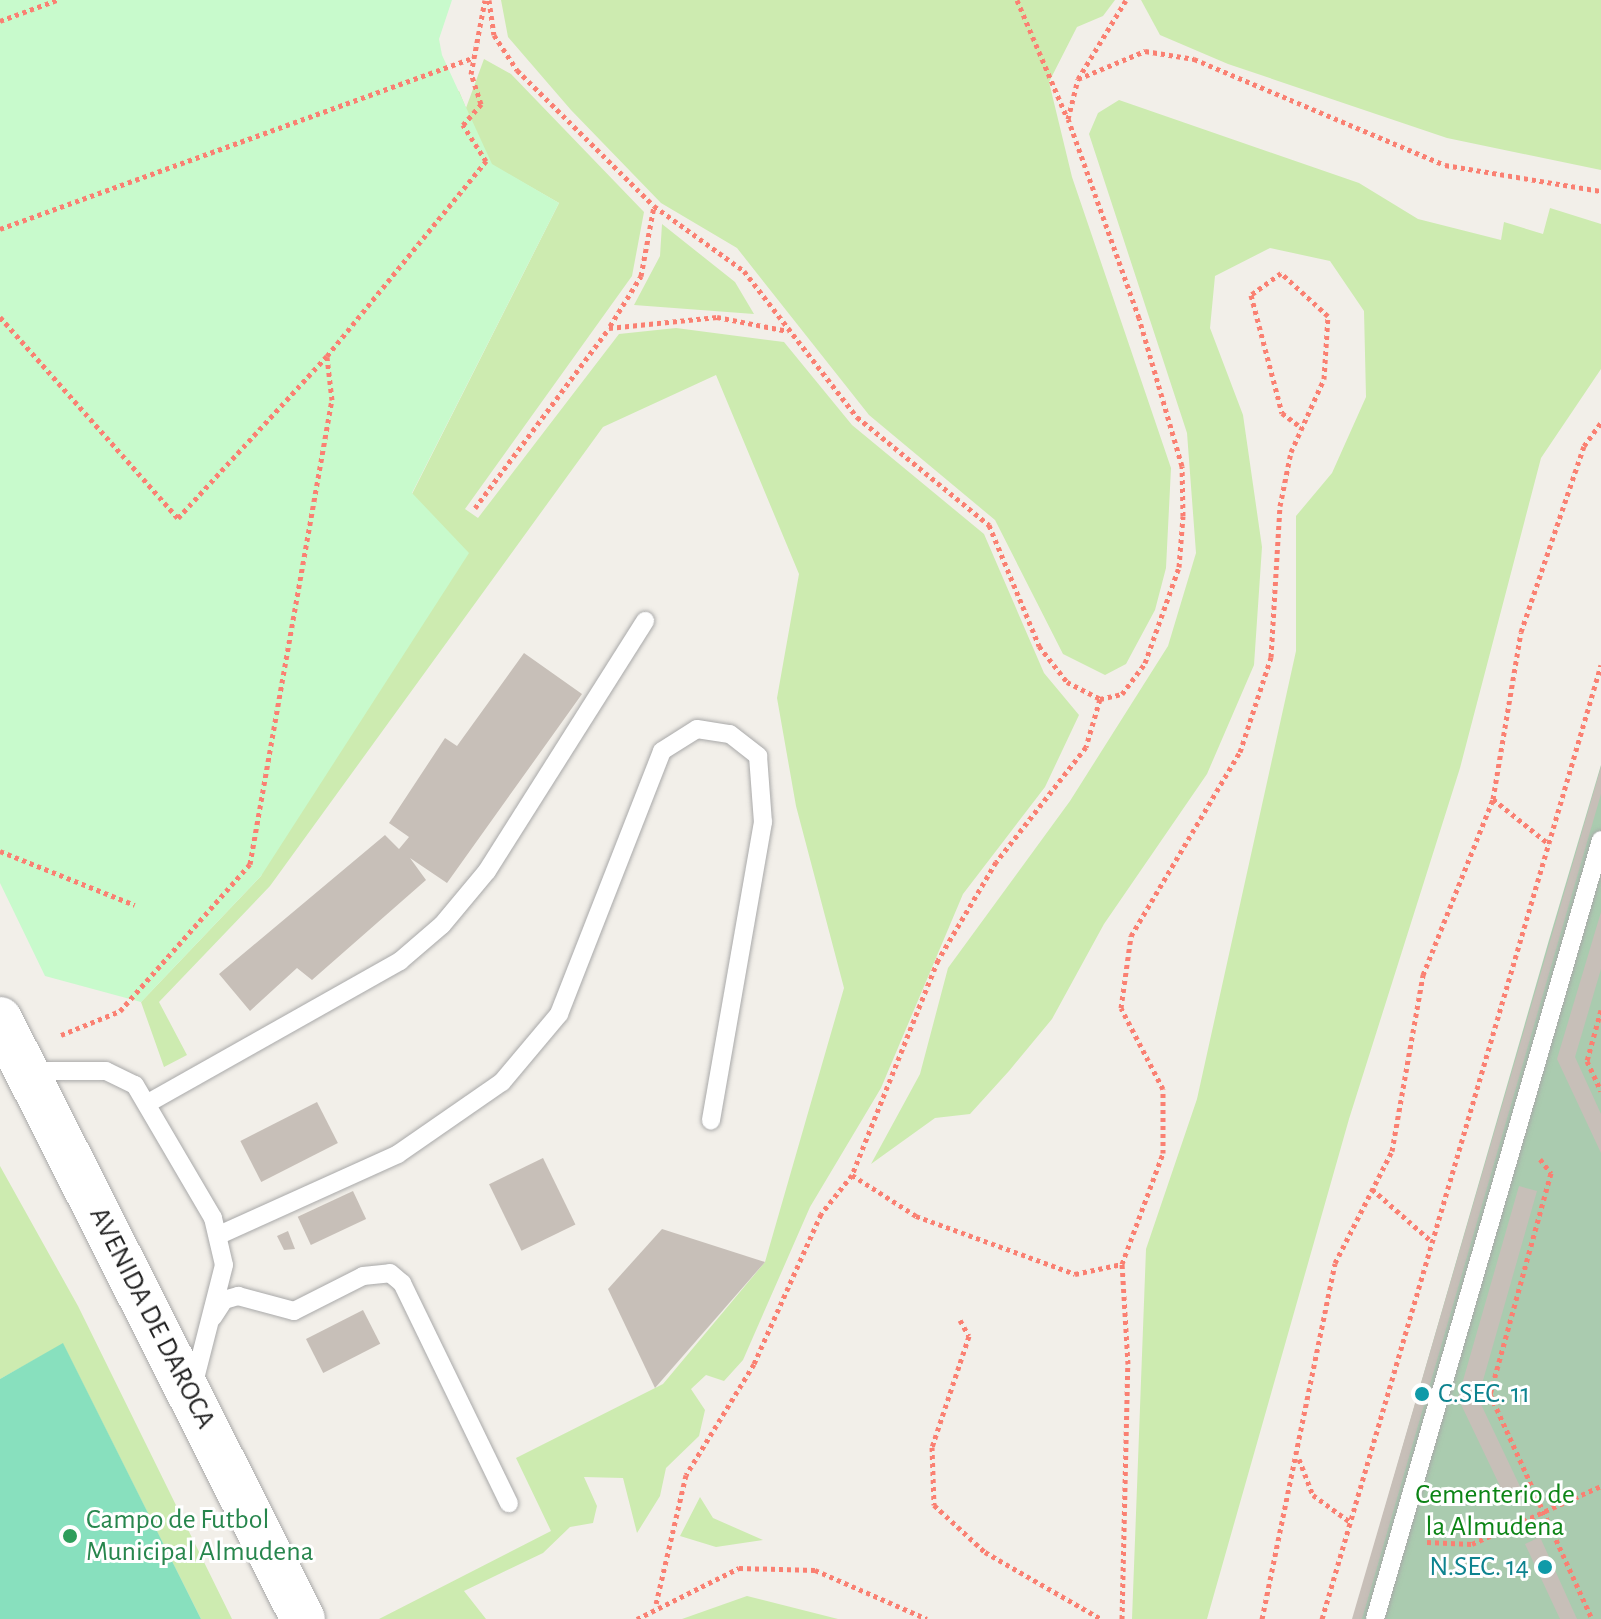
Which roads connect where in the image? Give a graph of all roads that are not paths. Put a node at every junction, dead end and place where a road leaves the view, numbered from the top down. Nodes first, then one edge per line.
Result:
1 (645, 621) dead end
2 (1601, 840) edge
3 (0, 1019) edge
4 (27, 1071) junction
5 (150, 1102) junction
6 (711, 1120) dead end
7 (219, 1235) junction
8 (213, 1317) junction
9 (192, 1394) junction
10 (509, 1503) dead end
11 (303, 1619) edge
12 (1375, 1619) edge

1 - 5 lane
2 - 12 lane
3 - 4 street, AVENIDA DE DAROCA
4 - 5 lane
4 - 9 street, AVENIDA DE DAROCA
5 - 7 lane
6 - 7 lane
7 - 8 lane
8 - 9 lane
8 - 10 lane
9 - 11 street, AVENIDA DE DAROCA

